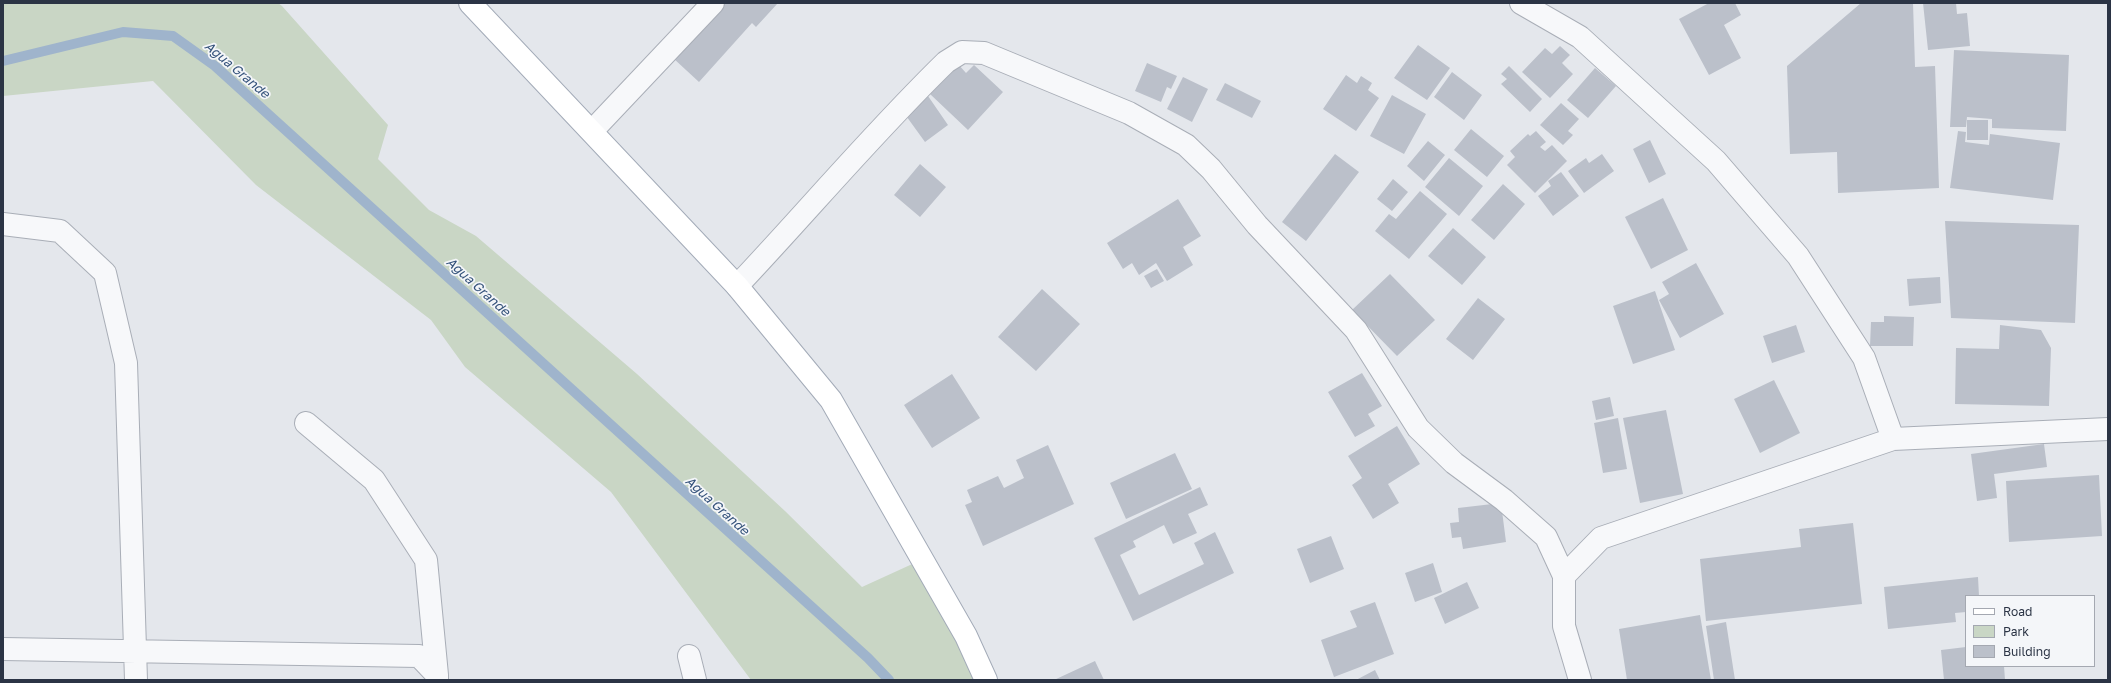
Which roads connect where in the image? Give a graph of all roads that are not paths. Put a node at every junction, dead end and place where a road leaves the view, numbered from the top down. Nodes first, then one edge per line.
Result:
1 (470, 3) edge
2 (713, 3) edge
3 (1521, 3) edge
4 (592, 131) junction
5 (3, 224) edge
6 (737, 286) junction
7 (306, 423) dead end
8 (2108, 429) edge
9 (1893, 439) junction
10 (1564, 576) junction
11 (3, 649) edge
12 (136, 652) junction
13 (689, 656) dead end
14 (437, 678) edge
15 (136, 680) edge
16 (695, 680) edge
17 (986, 680) edge
18 (1580, 680) edge

1 - 4 main road
2 - 4 street
3 - 9 street
4 - 6 main road
5 - 12 street
6 - 10 street
6 - 17 main road
7 - 14 street
8 - 9 street
9 - 10 street
10 - 18 street
11 - 12 street
12 - 14 street
12 - 15 street
13 - 16 street

